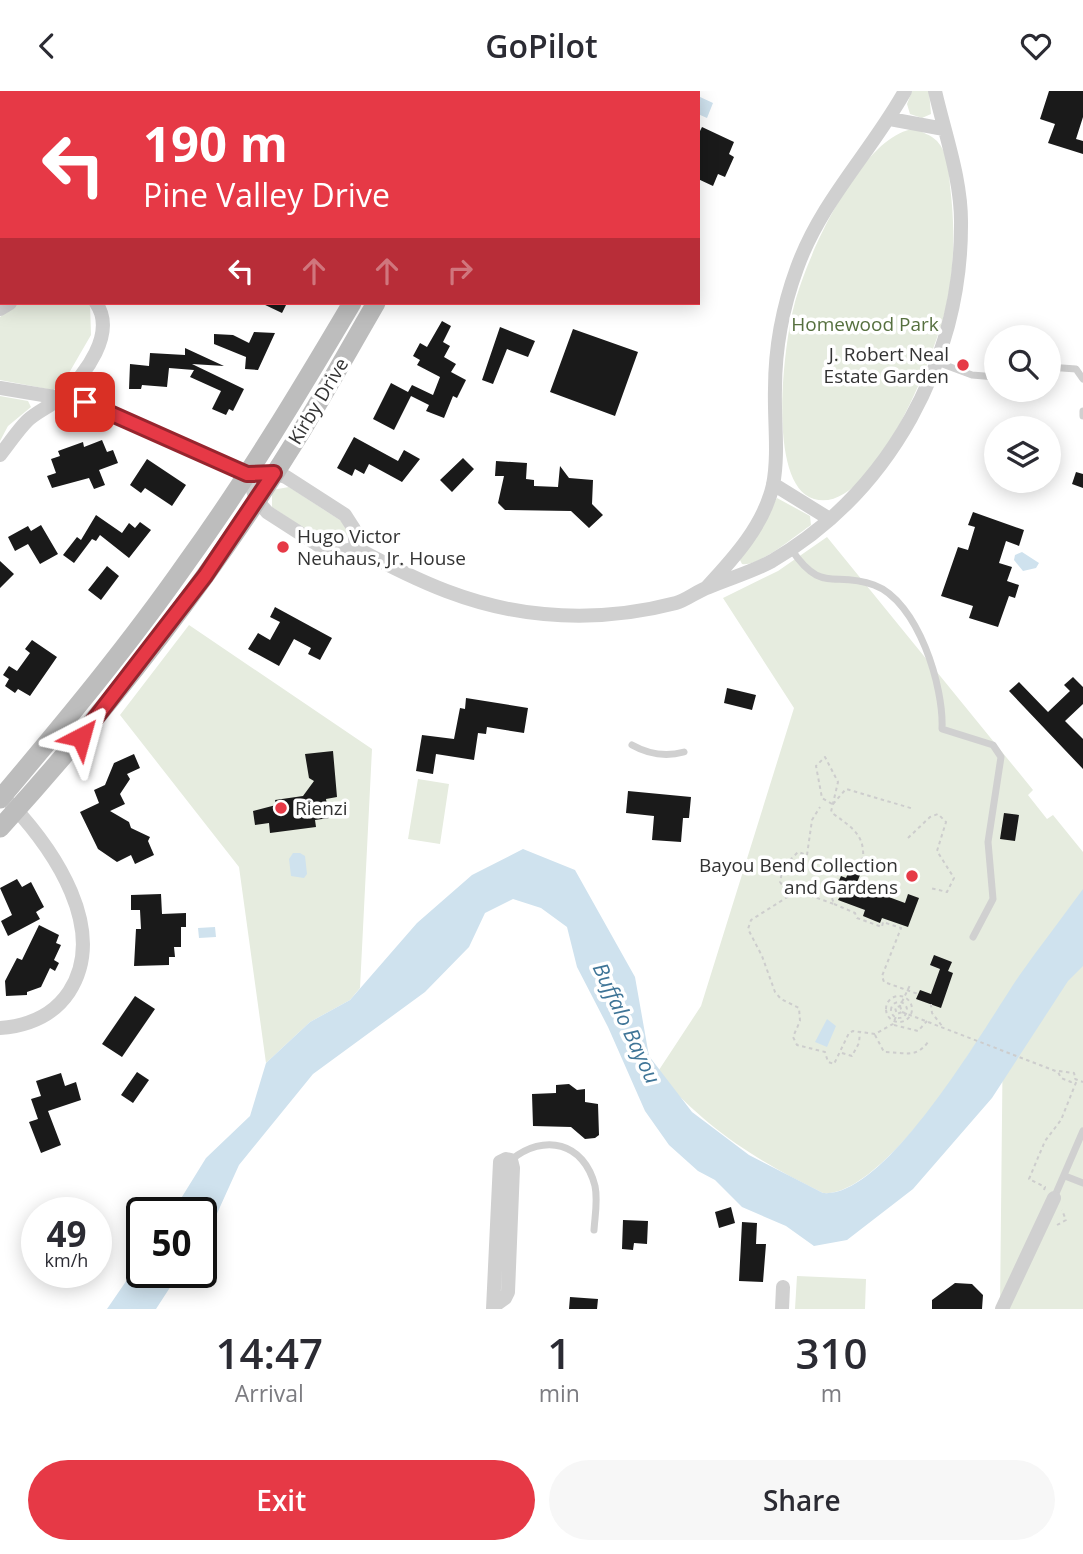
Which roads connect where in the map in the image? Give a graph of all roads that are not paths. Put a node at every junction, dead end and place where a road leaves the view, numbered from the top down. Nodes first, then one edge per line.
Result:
1 (905, 91) edge
2 (936, 91) edge
3 (890, 119) junction
4 (944, 129) junction
5 (97, 305) edge
6 (351, 305) edge
7 (375, 305) edge
8 (937, 362) junction
9 (1061, 368) edge
10 (984, 376) edge
11 (1083, 379) edge
12 (0, 388) edge
13 (61, 397) junction
14 (0, 455) edge
15 (274, 473) junction
16 (247, 474) junction
17 (773, 484) junction
18 (256, 499) junction
19 (828, 518) junction
20 (356, 548) junction
21 (791, 549) junction
22 (706, 588) junction
23 (632, 745) dead end
24 (684, 753) dead end
25 (7, 802) edge
26 (0, 828) edge
27 (973, 937) dead end
28 (0, 1028) edge
29 (1083, 1131) edge
30 (511, 1160) joint
31 (1065, 1176) junction
32 (1083, 1183) edge
33 (1048, 1196) joint
34 (594, 1230) dead end
35 (783, 1287) dead end
36 (498, 1308) edge
37 (782, 1309) edge
38 (1003, 1309) edge

1 - 3 street
2 - 4 street
3 - 4 street
3 - 17 street
4 - 8 street
5 - 13 street
6 - 16 main road, Kirby Drive
7 - 15 main road, Kirby Drive
8 - 10 lane
8 - 19 street
9 - 11 lane
12 - 13 street
13 - 14 street
13 - 16 street
15 - 16 street
15 - 18 main road, Kirby Drive
15 - 20 street
16 - 18 street
16 - 25 main road, Kirby Drive
17 - 19 street
17 - 22 street
18 - 20 street
18 - 25 main road, Kirby Drive
19 - 21 street
20 - 22 street
21 - 22 street
21 - 27 lane
23 - 24 lane
25 - 26 main road, Kirby Drive
25 - 28 street
29 - 31 lane
30 - 34 lane
30 - 36 street
31 - 32 lane
31 - 33 lane
33 - 38 street
35 - 37 street

